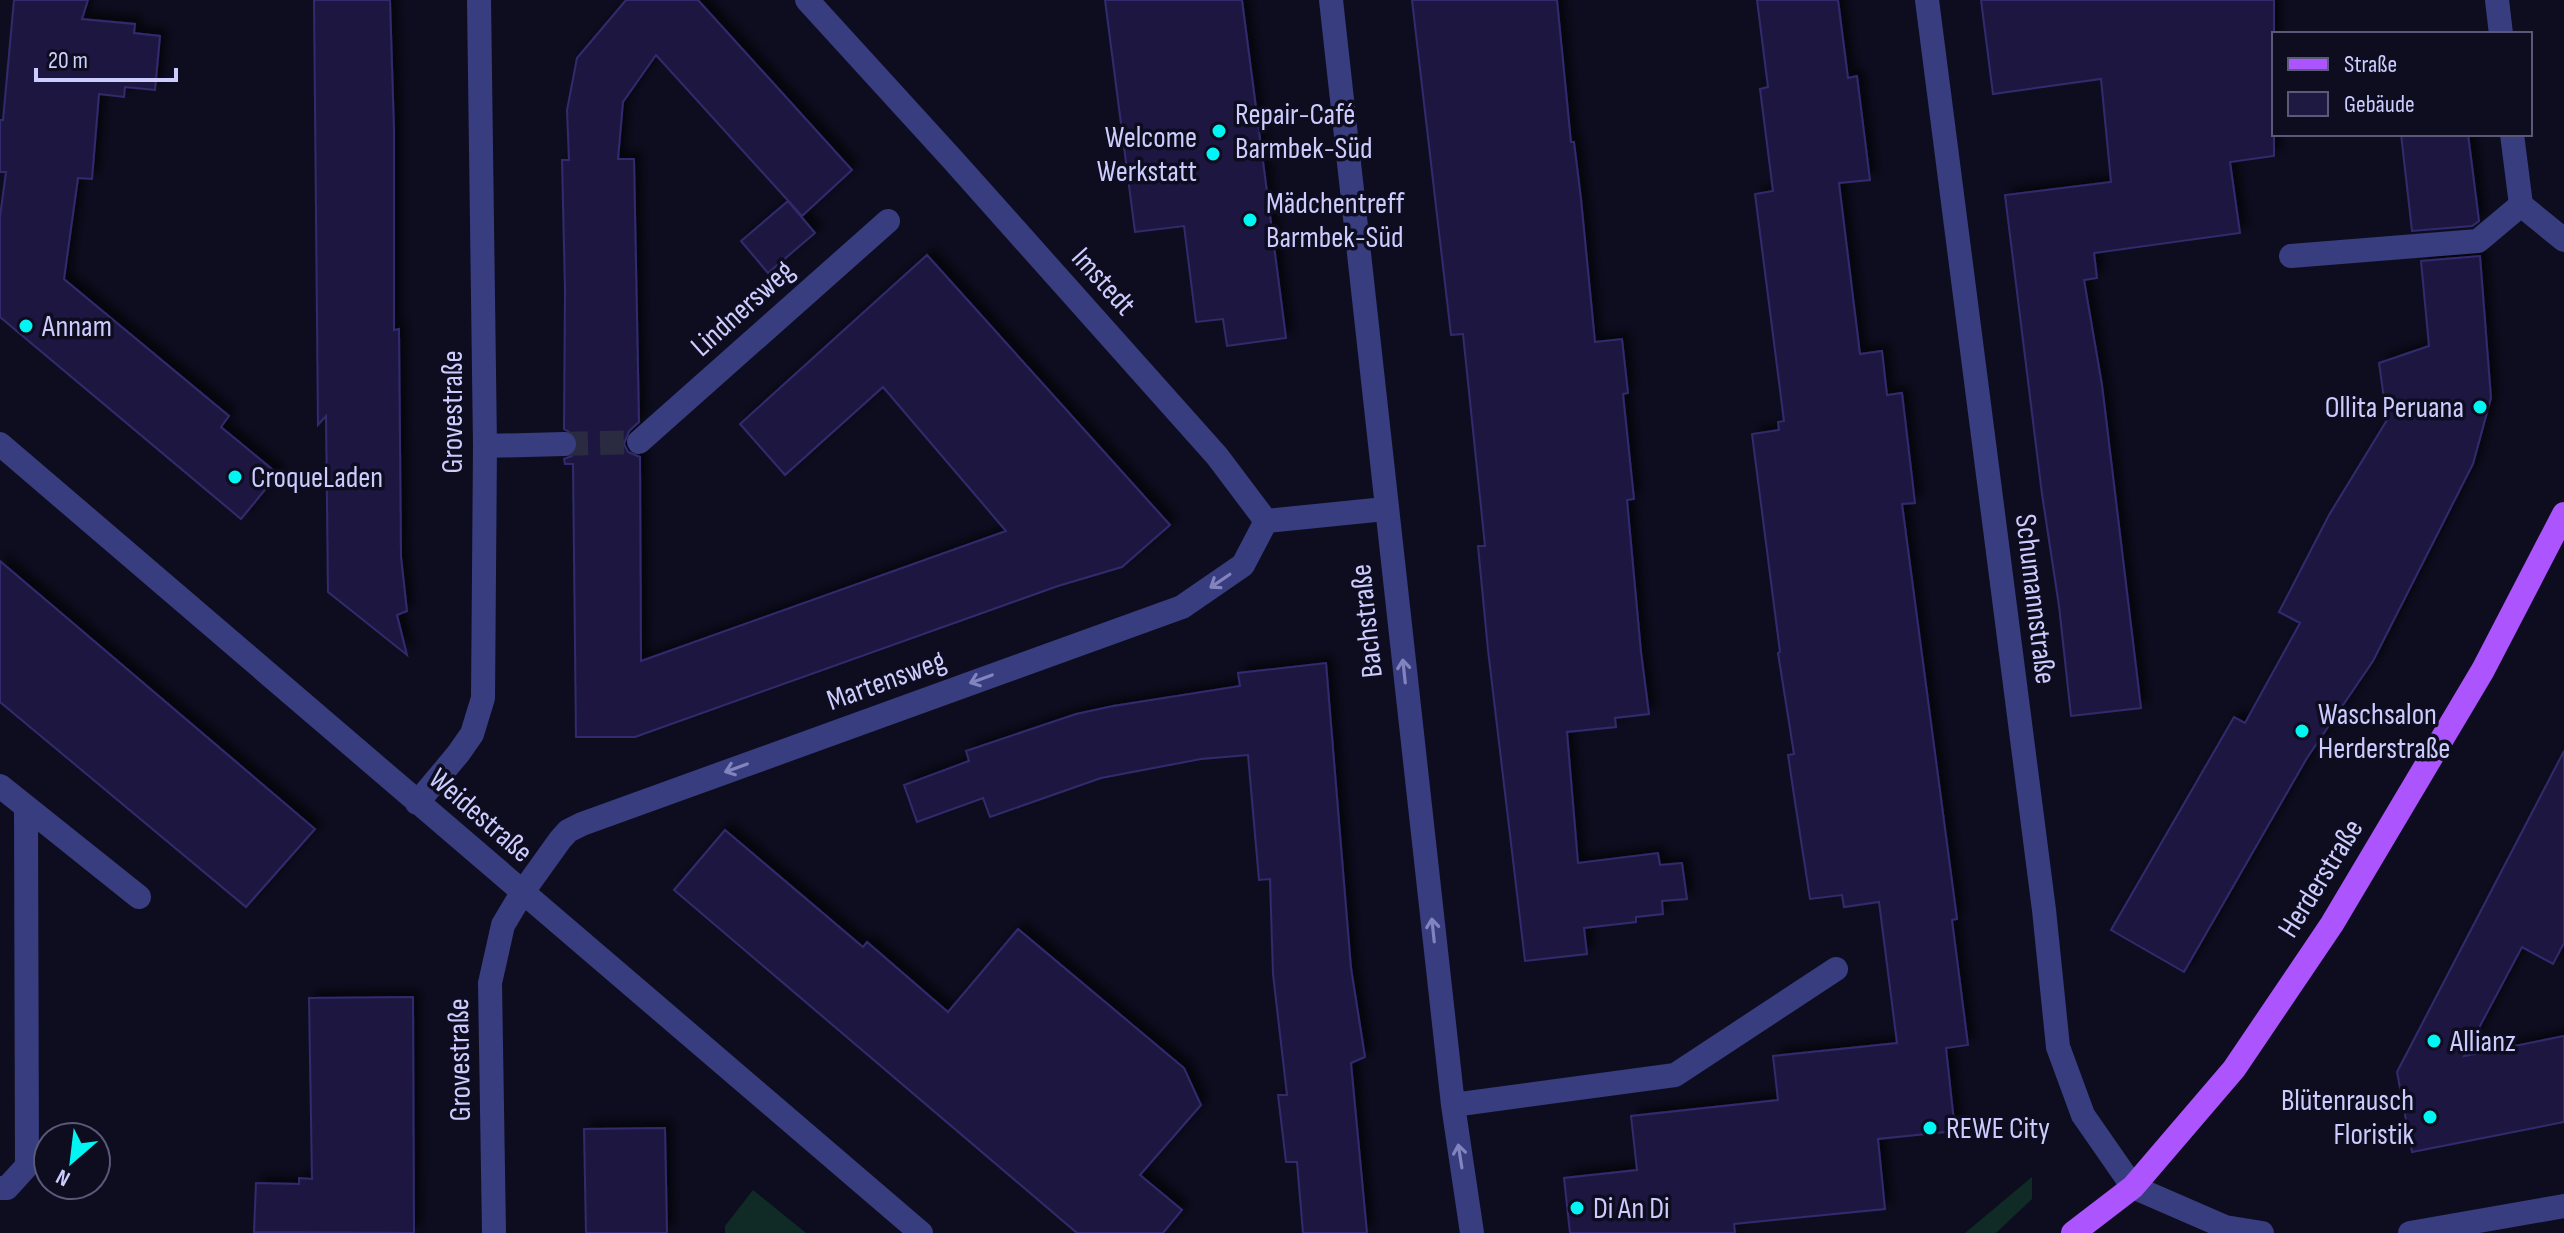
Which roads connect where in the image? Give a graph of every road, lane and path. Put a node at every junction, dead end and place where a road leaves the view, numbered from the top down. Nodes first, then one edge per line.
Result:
1 (479, 0) edge
2 (807, 0) edge
3 (1331, 0) edge
4 (1927, 0) edge
5 (2497, 0) edge
6 (2501, 32) edge
7 (2512, 136) edge
8 (2521, 205) junction
9 (888, 221) dead end
10 (2564, 240) edge
11 (2291, 256) dead end
12 (639, 442) tunnel mouth
13 (0, 444) edge
14 (564, 444) tunnel mouth
15 (485, 446) junction
16 (1385, 509) junction
17 (2564, 514) edge
18 (1266, 521) junction
19 (0, 786) edge
20 (417, 803) junction
21 (26, 807) junction
22 (522, 893) junction
23 (139, 897) dead end
24 (1836, 969) dead end
25 (1453, 1105) junction
26 (2133, 1187) junction
27 (0, 1188) edge
28 (2564, 1206) edge
29 (2515, 1225) edge
30 (494, 1233) edge
31 (921, 1233) edge
32 (1472, 1233) edge
33 (2073, 1233) edge
34 (2262, 1233) edge
35 (2410, 1233) edge

1 - 15 street, Grovestraße
2 - 18 street, Imstedt
3 - 16 street, Bachstraße
4 - 26 street, Schumannstraße
5 - 6 street
7 - 8 street
8 - 10 street
8 - 11 street
9 - 12 street, Lindnersweg
13 - 20 street, Weidestraße
14 - 15 street
15 - 20 street, Grovestraße
16 - 18 street
25 -> 16 street, Bachstraße
17 - 26 main road, Herderstraße
18 -> 22 street, Martensweg
19 - 21 street
20 - 22 street, Weidestraße
21 - 23 street
21 - 27 street
22 - 30 street, Grovestraße
22 - 31 street, Weidestraße
24 - 25 street
32 -> 25 street, Bachstraße
26 - 33 main road, Herderstraße
26 - 34 street
28 - 29 street
29 - 35 street

